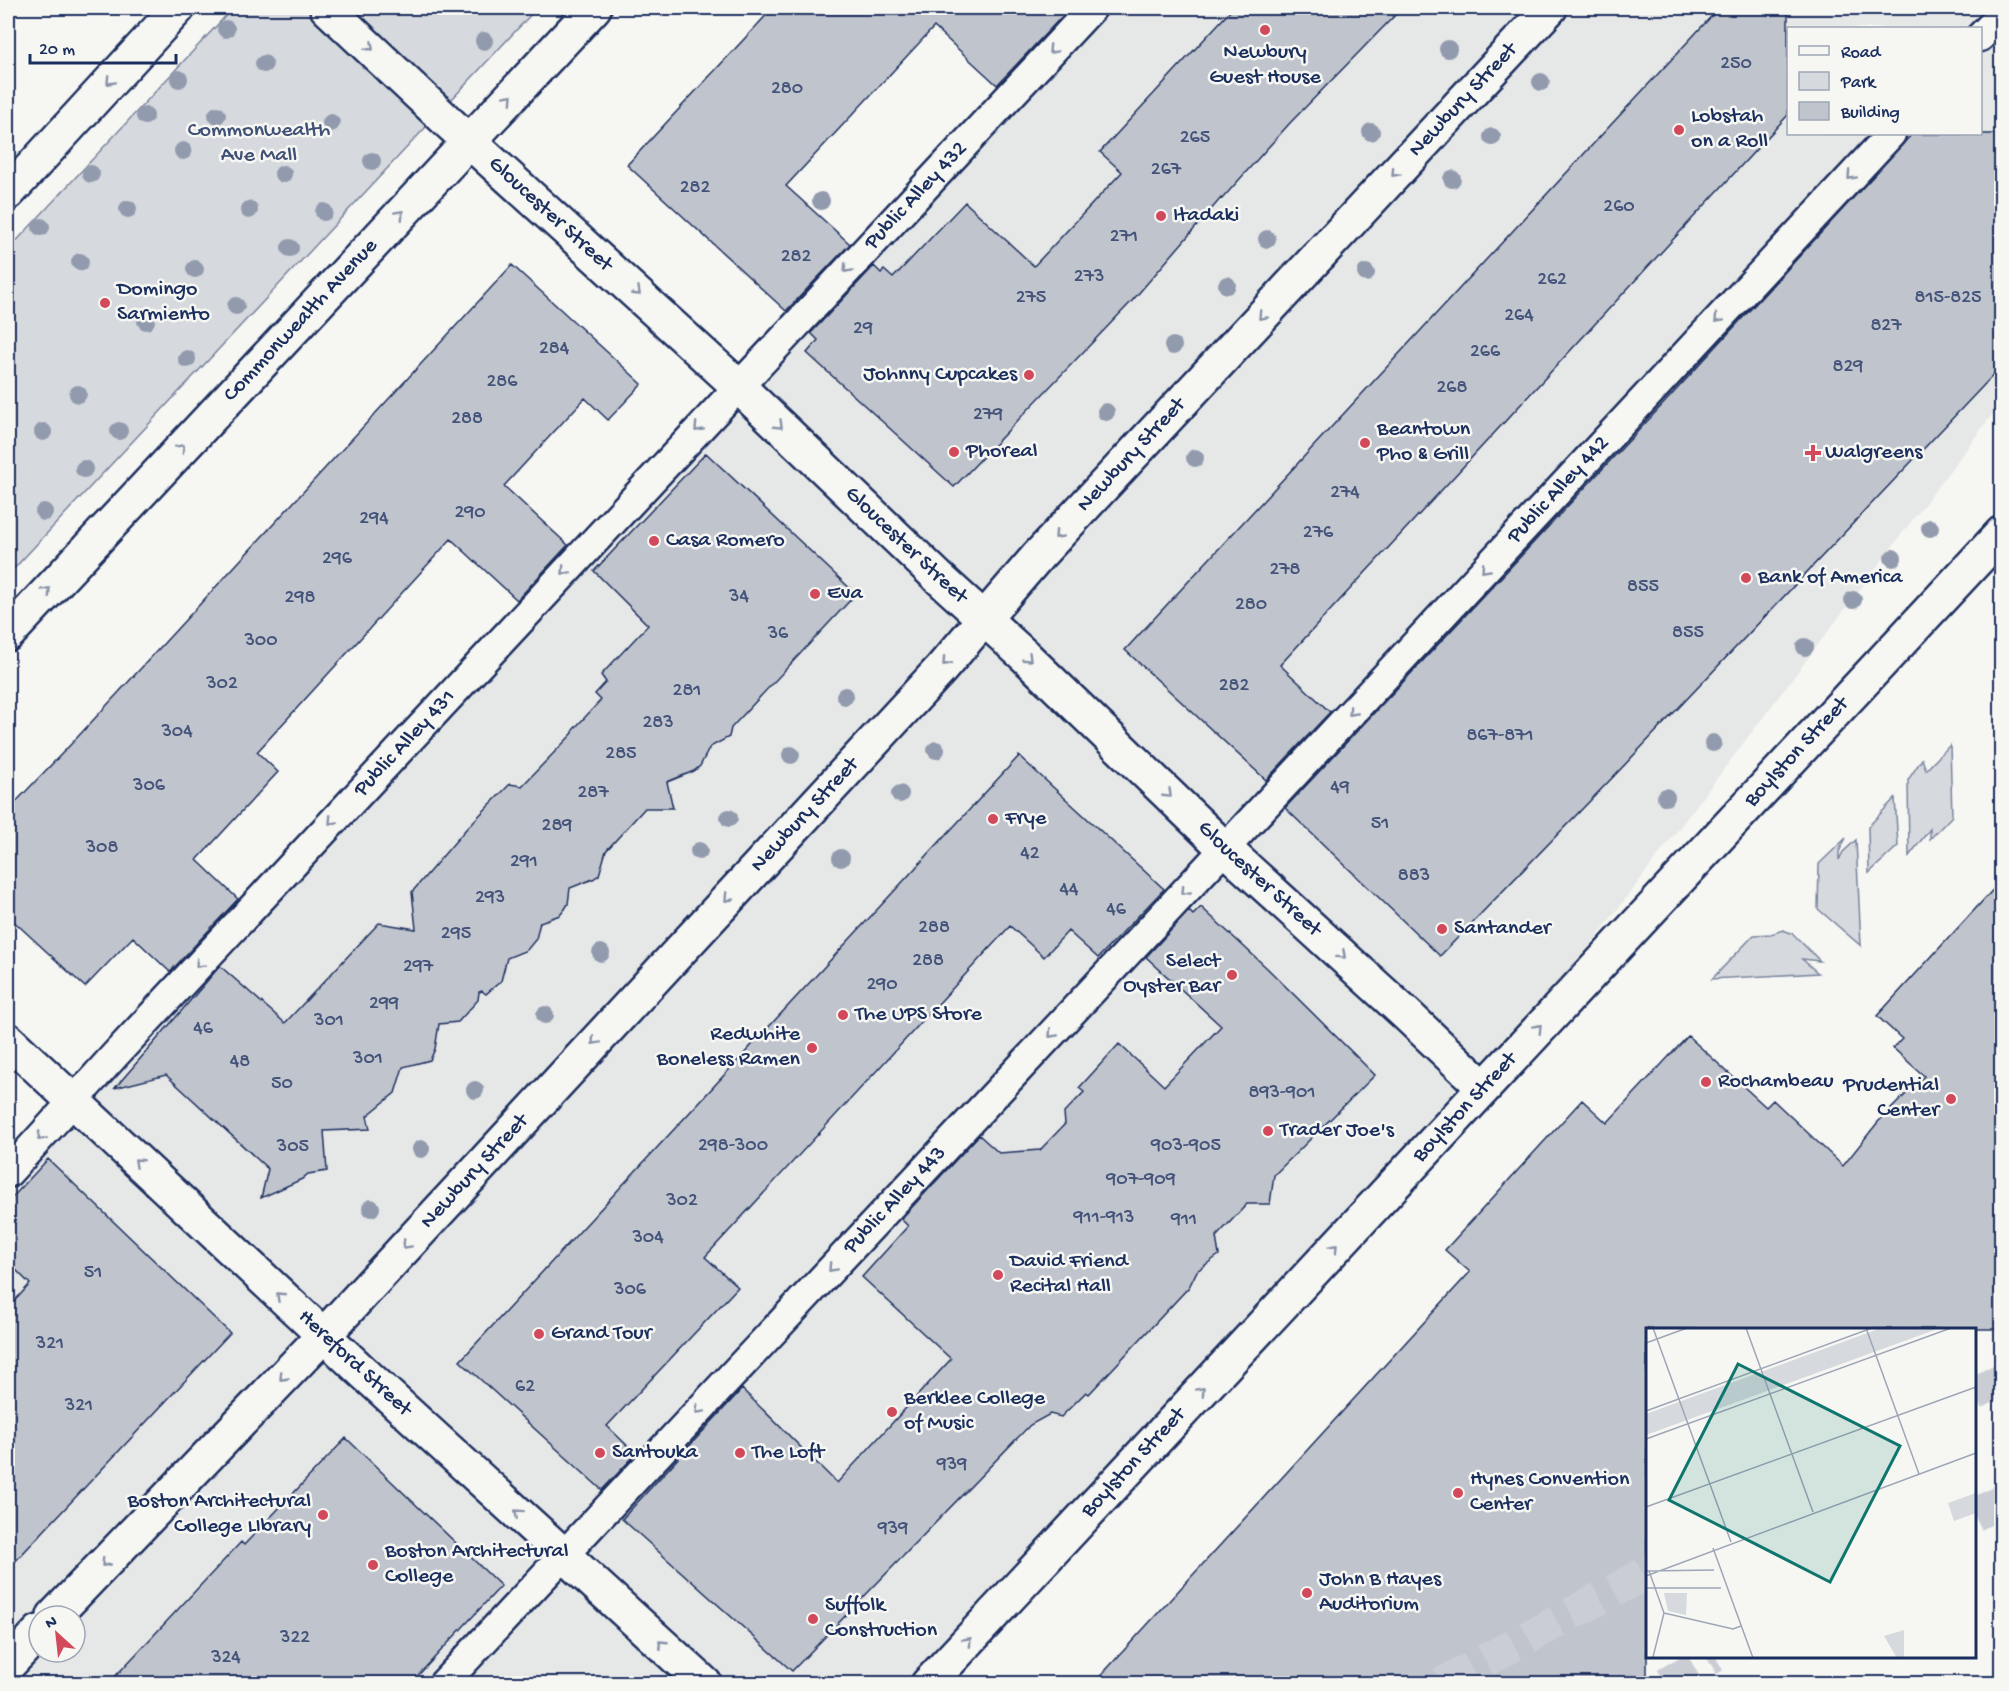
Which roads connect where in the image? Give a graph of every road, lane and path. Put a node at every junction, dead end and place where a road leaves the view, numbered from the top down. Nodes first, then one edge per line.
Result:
1 (178, 8) edge
2 (327, 8) edge
3 (594, 8) edge
4 (1092, 8) edge
5 (1550, 8) edge
6 (2001, 15) edge
7 (1982, 35) edge
8 (1890, 135) edge
9 (469, 140) junction
10 (8, 193) edge
11 (738, 386) junction
12 (2001, 533) edge
13 (985, 618) junction
14 (8, 634) edge
15 (1224, 848) junction
16 (8, 1040) edge
17 (1483, 1087) junction
18 (74, 1102) junction
19 (8, 1173) edge
20 (324, 1335) junction
21 (565, 1555) junction
22 (66, 1604) edge
23 (27, 1645) edge
24 (8, 1665) edge
25 (443, 1683) edge
26 (705, 1683) edge
27 (928, 1683) edge

1 -> 10 main road
2 -> 9 main road, Gloucester Street
9 -> 3 main road, Commonwealth Avenue
4 -> 11 lane, Public Alley 432
5 -> 13 main road, Newbury Street
6 - 7 lane
8 -> 15 lane, Public Alley 442
9 -> 11 main road, Gloucester Street
14 -> 9 main road, Commonwealth Avenue
11 -> 13 main road, Gloucester Street
11 -> 18 lane, Public Alley 431
17 -> 12 main road, Boylston Street
13 -> 15 main road, Gloucester Street
13 -> 20 main road, Newbury Street
15 -> 17 main road, Gloucester Street
15 -> 21 lane, Public Alley 443
16 - 18 main road, Hereford Street
27 -> 17 main road, Boylston Street
18 -> 19 lane, Public Alley 431
20 -> 18 main road, Hereford Street
21 -> 20 main road, Hereford Street
20 -> 22 main road, Newbury Street
21 - 25 lane, Public Alley 443
26 -> 21 main road, Hereford Street
23 - 24 main road

